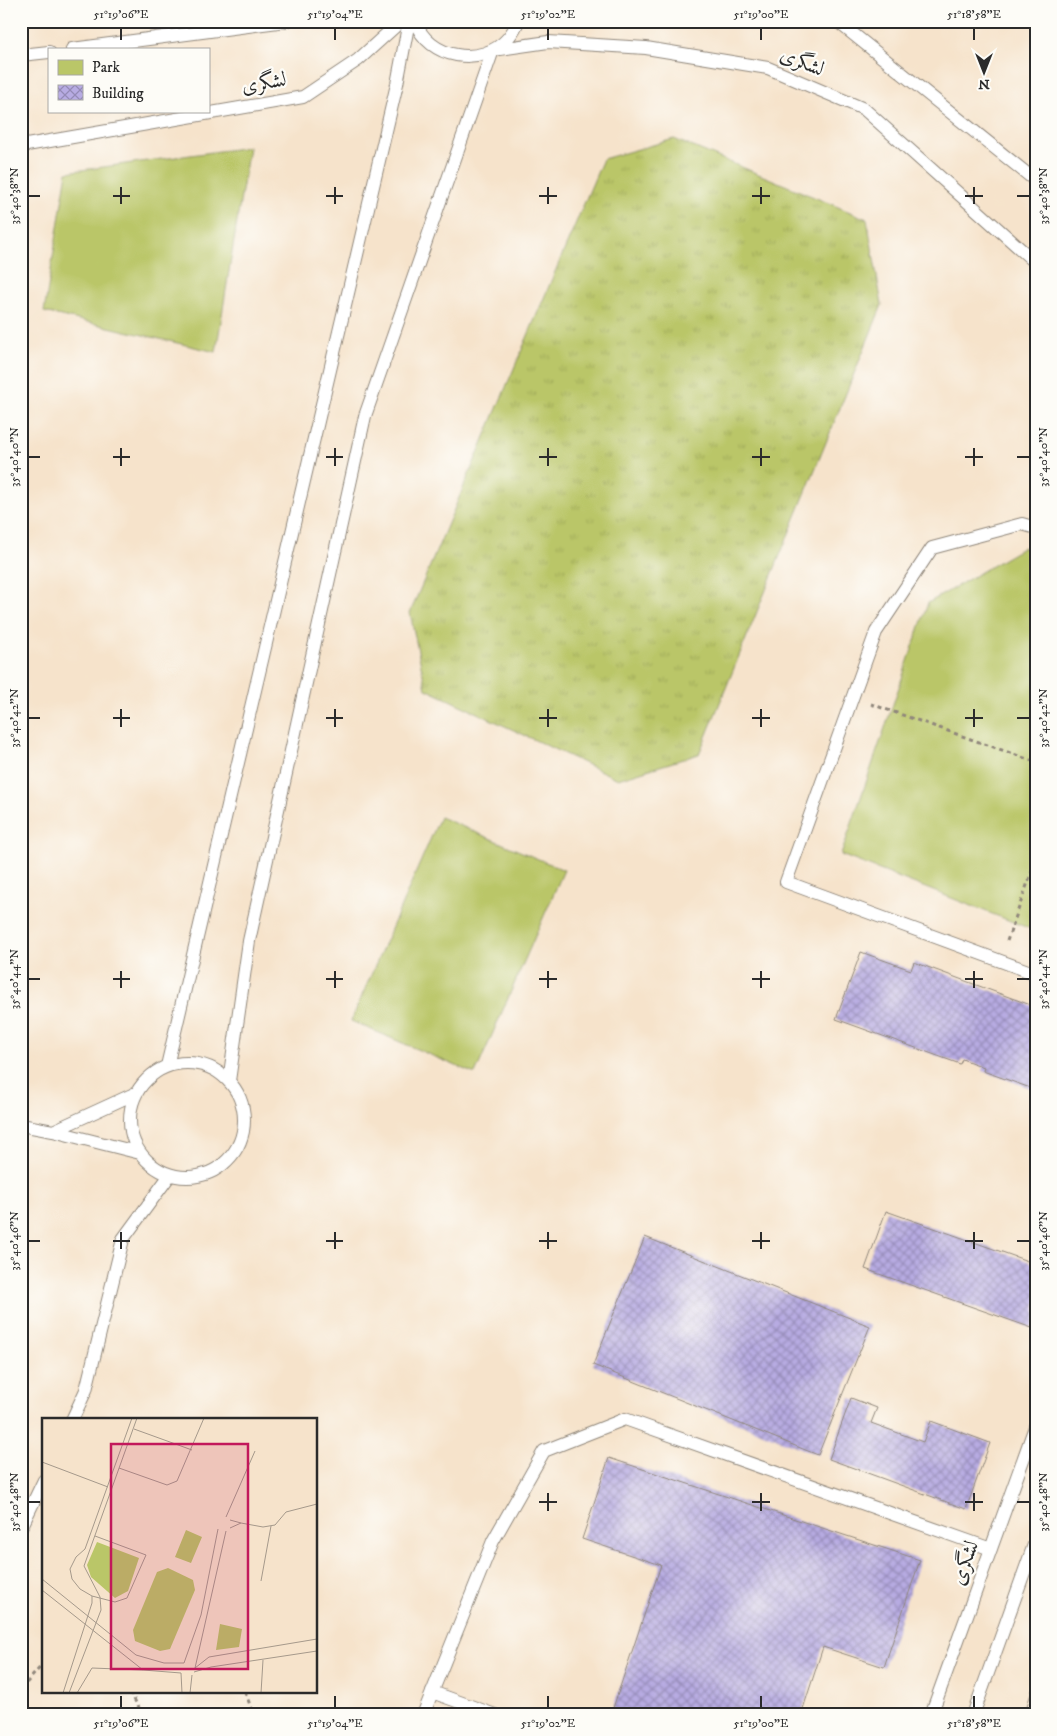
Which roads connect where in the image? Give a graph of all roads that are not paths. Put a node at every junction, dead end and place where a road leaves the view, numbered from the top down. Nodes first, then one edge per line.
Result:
1 (286, 21) edge
2 (400, 21) edge
3 (409, 21) edge
4 (415, 21) edge
5 (518, 21) edge
6 (837, 21) edge
7 (80, 48) edge
8 (493, 50) junction
9 (48, 52) edge
10 (21, 55) edge
11 (21, 146) edge
12 (1036, 181) edge
13 (1036, 263) edge
14 (1036, 528) edge
15 (1036, 974) edge
16 (167, 1066) junction
17 (229, 1081) junction
18 (136, 1093) junction
19 (21, 1125) edge
20 (52, 1131) junction
21 (140, 1153) junction
22 (170, 1175) junction
23 (73, 1418) edge
24 (1036, 1424) edge
25 (42, 1484) edge
26 (21, 1528) edge
27 (1036, 1539) edge
28 (991, 1549) junction
29 (432, 1692) junction
30 (423, 1715) edge
31 (495, 1715) edge
32 (931, 1715) edge
33 (974, 1715) edge

1 - 7 lane
2 - 11 lane, لشگری
3 - 16 lane
4 - 8 lane, لشگری
5 - 8 lane
6 - 12 lane
8 - 13 lane, لشگری
8 - 17 lane
9 - 10 lane
14 - 15 lane
16 - 17 lane
16 - 18 lane
17 - 22 lane
18 - 20 lane
18 - 21 lane
19 - 20 lane
20 - 21 lane
21 - 22 lane
22 - 23 lane
24 - 28 lane, لشگری
25 - 26 lane
27 - 33 lane
28 - 29 lane
28 - 32 lane, لشگری
29 - 30 lane
29 - 31 lane

